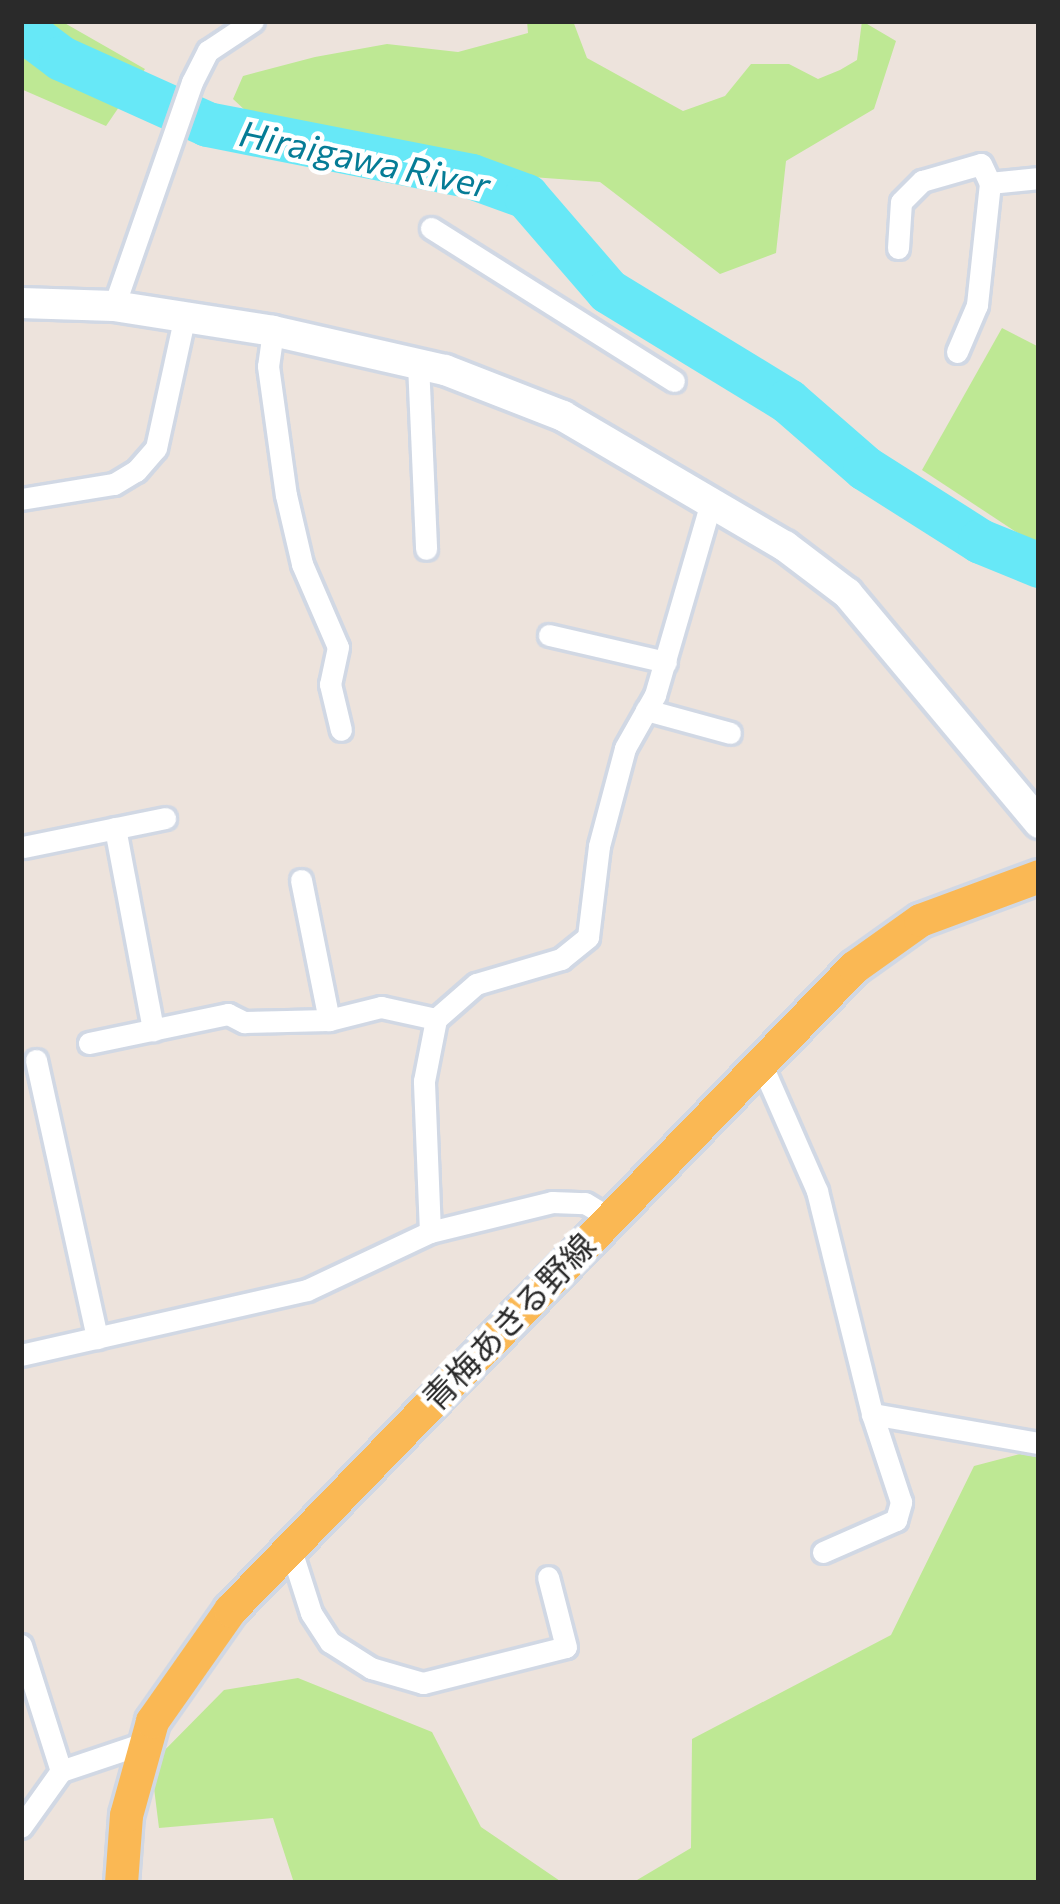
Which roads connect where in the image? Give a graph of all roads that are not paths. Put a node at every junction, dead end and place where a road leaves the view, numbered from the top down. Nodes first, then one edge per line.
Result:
1 (253, 21) edge
2 (1039, 178) edge
3 (990, 183) junction
4 (431, 228) dead end
5 (898, 248) dead end
6 (21, 303) edge
7 (114, 306) junction
8 (185, 315) junction
9 (273, 331) junction
10 (957, 352) dead end
11 (418, 363) junction
12 (674, 381) dead end
13 (21, 499) edge
14 (710, 506) junction
15 (426, 549) dead end
16 (549, 635) dead end
17 (666, 662) junction
18 (646, 710) junction
19 (341, 730) dead end
20 (730, 733) dead end
21 (165, 818) dead end
22 (1039, 823) edge
23 (115, 828) junction
24 (23, 847) edge
25 (1039, 876) edge
26 (301, 880) dead end
27 (436, 1019) junction
28 (329, 1020) junction
29 (153, 1030) junction
30 (89, 1043) dead end
31 (36, 1060) dead end
32 (760, 1061) junction
33 (608, 1217) junction
34 (430, 1232) junction
35 (97, 1338) junction
36 (21, 1355) edge
37 (872, 1414) junction
38 (1039, 1443) edge
39 (290, 1547) junction
40 (823, 1552) dead end
41 (548, 1577) dead end
42 (21, 1645) edge
43 (144, 1743) junction
44 (61, 1771) junction
45 (21, 1827) edge
46 (121, 1883) edge

1 - 7 street
2 - 3 street
3 - 5 street
3 - 10 street
4 - 12 street
6 - 7 main road
7 - 8 main road
8 - 9 main road
8 - 13 street
9 - 11 main road
9 - 19 street
11 - 14 main road
11 - 15 street
14 - 17 street
14 - 22 main road
16 - 17 street
17 - 18 street
18 - 20 street
18 - 27 street
21 - 23 street
23 - 24 street
23 - 29 street
25 - 32 main road, 青梅あきる野線
26 - 28 street
27 - 28 street
27 - 34 street
28 - 29 street
29 - 30 street
31 - 35 street
32 - 33 main road, 青梅あきる野線
32 - 37 street
33 - 34 street
33 - 39 main road, 青梅あきる野線
34 - 35 street
35 - 36 street
37 - 38 street
37 - 40 street
39 - 41 street
39 - 43 main road, 青梅あきる野線
42 - 44 street
43 - 44 street
43 - 46 main road, 青梅あきる野線
44 - 45 street

